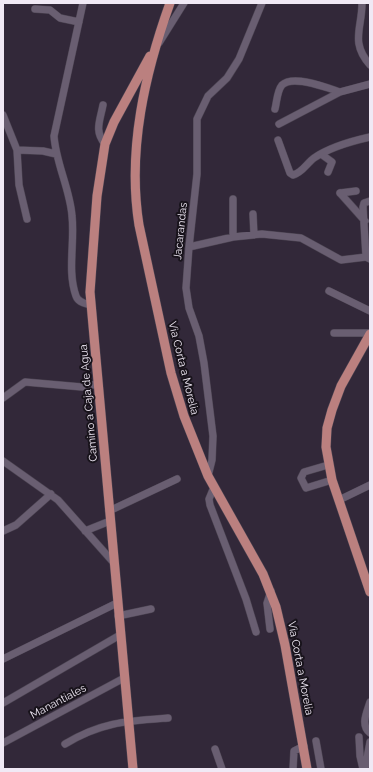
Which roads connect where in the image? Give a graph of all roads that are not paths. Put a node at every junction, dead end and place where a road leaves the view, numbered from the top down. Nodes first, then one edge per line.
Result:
1 (83, 3) edge
2 (170, 3) edge
3 (184, 3) edge
4 (262, 3) edge
5 (362, 3) edge
6 (35, 9) dead end
7 (79, 22) junction
8 (156, 48) junction
9 (370, 65) edge
10 (370, 84) edge
11 (340, 92) junction
12 (103, 105) dead end
13 (275, 109) dead end
14 (3, 115) edge
15 (279, 124) dead end
16 (370, 137) edge
17 (278, 140) dead end
18 (106, 144) junction
19 (17, 150) junction
20 (56, 154) junction
21 (321, 154) junction
22 (328, 172) dead end
23 (356, 191) dead end
24 (233, 199) dead end
25 (370, 201) edge
26 (253, 214) dead end
27 (27, 219) dead end
28 (365, 221) junction
29 (254, 234) junction
30 (232, 237) junction
31 (188, 247) junction
32 (368, 258) edge
33 (329, 291) dead end
34 (90, 305) junction
35 (370, 311) edge
36 (334, 333) dead end
37 (369, 338) edge
38 (98, 384) junction
39 (3, 398) edge
40 (3, 461) edge
41 (328, 465) junction
42 (208, 476) junction
43 (177, 479) dead end
44 (332, 480) junction
45 (370, 485) edge
46 (214, 488) junction
47 (51, 494) junction
48 (339, 500) junction
49 (109, 511) junction
50 (110, 521) junction
51 (3, 531) edge
52 (85, 531) junction
53 (114, 564) junction
54 (370, 590) edge
55 (271, 592) junction
56 (117, 602) junction
57 (151, 610) dead end
58 (118, 616) junction
59 (270, 629) dead end
60 (256, 632) dead end
61 (120, 636) junction
62 (3, 659) edge
63 (124, 678) junction
64 (370, 702) edge
65 (3, 703) edge
66 (168, 718) dead end
67 (128, 721) junction
68 (370, 733) edge
69 (359, 737) dead end
70 (316, 741) dead end
71 (370, 742) edge
72 (3, 743) edge
73 (65, 744) dead end
74 (304, 746) junction
75 (215, 749) dead end
76 (133, 769) edge
77 (222, 769) edge
78 (293, 769) edge
79 (307, 769) edge
80 (321, 769) edge
81 (364, 769) edge

1 - 7 street
2 - 8 main road, Via Corta a Morelia
3 - 8 street
4 - 31 street, Jacarandas
5 - 9 street
6 - 7 street
7 - 20 street
8 - 18 main road, Camino a Caja de Agua
8 - 42 main road, Via Corta a Morelia
10 - 11 street
11 - 13 street
11 - 15 street
12 - 18 street
14 - 19 street
16 - 21 street
17 - 21 street
18 - 34 main road, Camino a Caja de Agua
19 - 20 street
19 - 27 street
20 - 34 street
21 - 22 street
23 - 28 street
24 - 30 street
25 - 28 street
26 - 29 street
28 - 32 street
29 - 30 street
29 - 32 street
30 - 31 street
31 - 42 street, Jacarandas
33 - 35 street
34 - 38 main road, Camino a Caja de Agua
36 - 37 street
37 - 41 main road
38 - 39 street
38 - 49 main road, Camino a Caja de Agua
40 - 47 street
41 - 44 main road
41 - 44 street
42 - 46 main road, Via Corta a Morelia
43 - 49 street
44 - 48 main road
45 - 48 street
46 - 55 main road, Via Corta a Morelia
46 - 60 street
47 - 51 street
47 - 52 street
48 - 54 main road
49 - 50 main road, Camino a Caja de Agua
50 - 52 street
50 - 53 main road, Camino a Caja de Agua
52 - 53 street
53 - 56 main road, Camino a Caja de Agua
55 - 59 street
55 - 74 main road, Via Corta a Morelia
56 - 58 main road, Camino a Caja de Agua
56 - 62 street
57 - 58 street
58 - 61 main road, Camino a Caja de Agua
61 - 63 main road, Camino a Caja de Agua
61 - 65 street
63 - 67 main road, Camino a Caja de Agua
63 - 72 street, Manantiales
64 - 68 street
66 - 67 street
67 - 73 street
67 - 76 main road, Camino a Caja de Agua
69 - 81 street
70 - 80 street
71 - 81 street
74 - 78 street
74 - 79 main road, Via Corta a Morelia
75 - 77 street

